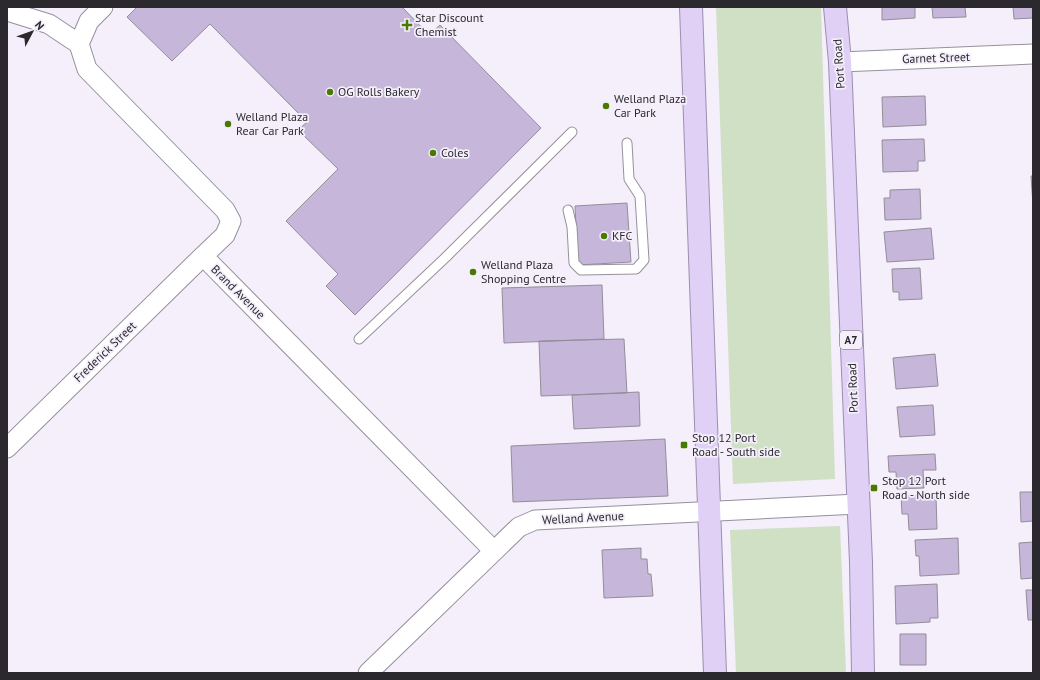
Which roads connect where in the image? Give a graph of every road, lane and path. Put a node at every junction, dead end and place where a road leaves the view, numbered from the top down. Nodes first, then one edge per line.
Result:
1 (104, 7) edge
2 (691, 7) edge
3 (835, 7) edge
4 (7, 11) edge
5 (79, 44) junction
6 (1033, 54) edge
7 (840, 62) junction
8 (572, 132) dead end
9 (627, 143) dead end
10 (568, 210) dead end
11 (203, 256) junction
12 (359, 339) dead end
13 (7, 448) edge
14 (858, 504) junction
15 (708, 512) junction
16 (493, 550) junction
17 (368, 673) edge
18 (715, 673) edge
19 (863, 673) edge

1 - 5 street
2 - 15 highway
3 - 7 highway, Port Road / A7
4 - 5 street
5 - 11 street, Brand Avenue
6 - 7 street, Garnet Street
7 - 14 highway, Port Road / A7
8 - 12 lane
9 - 10 lane
11 - 13 street, Frederick Street
11 - 16 street, Brand Avenue
14 - 15 street, Welland Avenue
14 - 19 highway, Port Road / A7
15 - 16 street, Welland Avenue
15 - 18 highway
16 - 17 street, Welland Avenue

